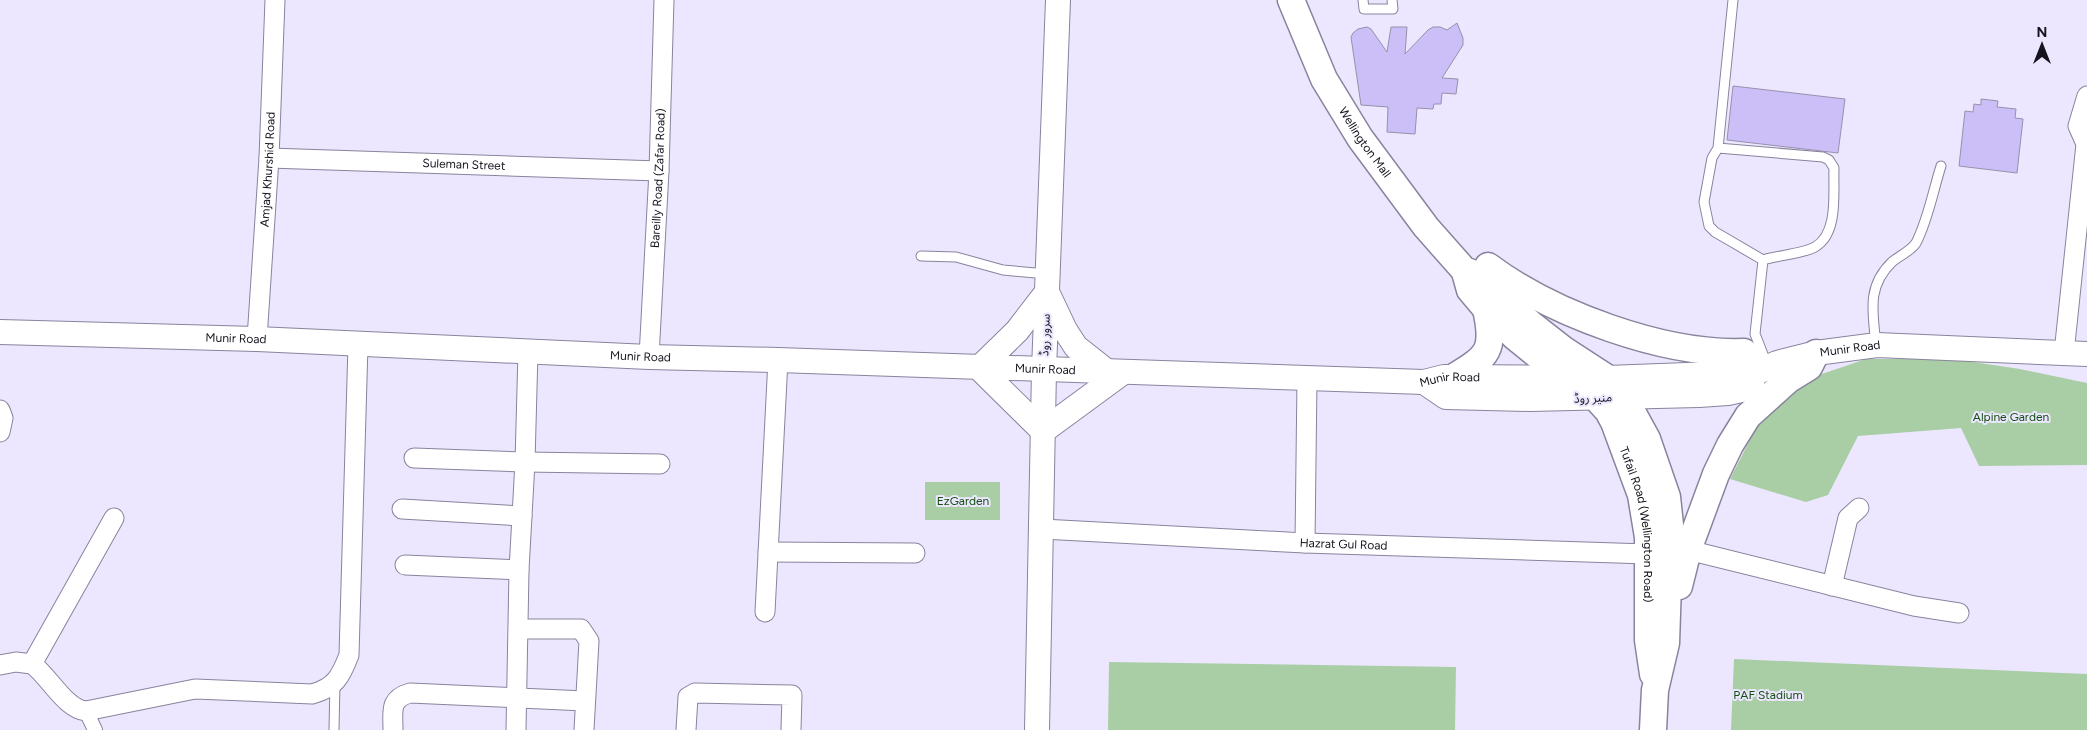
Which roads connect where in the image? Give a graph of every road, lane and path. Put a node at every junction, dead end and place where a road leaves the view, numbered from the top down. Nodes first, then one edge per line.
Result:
1 (275, 0) edge
2 (664, 0) edge
3 (1058, 0) edge
4 (1291, 0) edge
5 (1363, 0) edge
6 (1392, 0) edge
7 (1733, 0) edge
8 (2087, 96) edge
9 (1718, 148) junction
10 (269, 158) junction
11 (1941, 166) dead end
12 (659, 171) junction
13 (1426, 227) junction
14 (921, 256) dead end
15 (1763, 260) junction
16 (1464, 270) junction
17 (1047, 283) junction
18 (1486, 309) junction
19 (0, 332) edge
20 (257, 339) junction
21 (358, 345) junction
22 (1876, 345) junction
23 (528, 352) junction
24 (1816, 353) junction
25 (2064, 353) junction
26 (2087, 354) edge
27 (649, 357) junction
28 (778, 360) junction
29 (979, 368) junction
30 (1044, 370) junction
31 (1762, 370) junction
32 (2087, 372) edge
33 (1115, 373) junction
34 (1454, 377) junction
35 (1574, 378) junction
36 (1307, 379) junction
37 (1424, 382) junction
38 (1602, 389) junction
39 (1624, 397) junction
40 (0, 410) edge
41 (0, 432) edge
42 (1043, 432) junction
43 (414, 458) dead end
44 (526, 462) junction
45 (660, 464) dead end
46 (1859, 508) dead end
47 (402, 509) dead end
48 (522, 516) junction
49 (114, 518) dead end
50 (1042, 529) junction
51 (1305, 543) junction
52 (1688, 550) junction
53 (768, 552) junction
54 (915, 553) dead end
55 (1647, 554) junction
56 (405, 565) dead end
57 (519, 570) junction
58 (1832, 586) junction
59 (765, 612) dead end
60 (1958, 613) dead end
61 (1668, 615) junction
62 (519, 629) junction
63 (0, 664) edge
64 (32, 664) junction
65 (335, 682) junction
66 (1655, 690) junction
67 (517, 696) junction
68 (585, 701) junction
69 (86, 711) junction
70 (95, 730) edge
71 (334, 730) edge
72 (393, 730) edge
73 (516, 730) edge
74 (584, 730) edge
75 (686, 730) edge
76 (791, 730) edge
77 (1037, 730) edge
78 (1653, 730) edge

1 - 10 street, Amjad Khurshid Road
2 - 12 street, Bareilly Road (Zafar Road)
3 - 17 street, سرور روڈ
4 - 13 main road, Wellington Mall
5 - 6 lane
7 - 9 lane
8 - 25 street
9 - 15 lane
9 - 15 lane
10 - 12 street, Suleman Street
10 - 20 street, Amjad Khurshid Road
11 - 22 lane
12 - 27 street, Bareilly Road (Zafar Road)
13 - 16 main road, Wellington Mall
13 - 31 main road
14 - 17 lane
15 - 31 lane
16 - 18 main road, Wellington Mall
16 - 38 main road, Wellington Mall
17 - 29 street
17 - 30 street, سرور روڈ
17 - 33 street
18 - 34 main road
18 - 35 main road, Wellington Mall
19 - 20 street, Munir Road
20 - 21 street, Munir Road
21 - 23 street, Munir Road
21 - 65 street
22 - 24 street, Munir Road
22 - 25 street, Munir Road
23 - 27 street, Munir Road
23 - 44 street
24 - 31 street, Munir Road
24 - 52 main road
25 - 26 street, Munir Road
25 - 32 street
27 - 28 street, Munir Road
28 - 29 street, Munir Road
28 - 53 street
29 - 30 street, Munir Road
29 - 42 street
30 - 33 street, Munir Road
30 - 42 street, سرور روڈ
31 - 38 street, Munir Road
31 - 39 street, منیر روڈ
33 - 36 street, Munir Road
33 - 42 street
34 - 35 street, Munir Road
34 - 37 street, Munir Road
35 - 38 main road, Tufail Road (Wellington Road)
36 - 37 street, Munir Road
36 - 51 street
37 - 38 street, منیر روڈ
38 - 39 main road, Tufail Road (Wellington Road)
38 - 55 main road, Tufail Road (Wellington Road)
39 - 61 main road, Tufail Road (Wellington Road)
40 - 41 street
42 - 50 street, سرور روڈ
43 - 44 street
44 - 45 street
44 - 48 street
46 - 58 street
47 - 48 street
48 - 57 street
49 - 64 street
50 - 51 street, Hazrat Gul Road
50 - 77 street, سرور روڈ
51 - 55 street, Hazrat Gul Road
52 - 58 street
52 - 61 main road
53 - 54 street
53 - 59 street
55 - 66 main road, Tufail Road (Wellington Road)
56 - 57 street
57 - 62 street
58 - 60 street
61 - 66 main road, Tufail Road (Wellington Road)
62 - 67 street
62 - 68 street
63 - 64 street
64 - 69 street
65 - 69 street
65 - 71 lane
66 - 78 main road, Tufail Road (Wellington Road)
67 - 68 street
67 - 72 street
67 - 73 street
68 - 74 street
69 - 70 street
75 - 76 street

